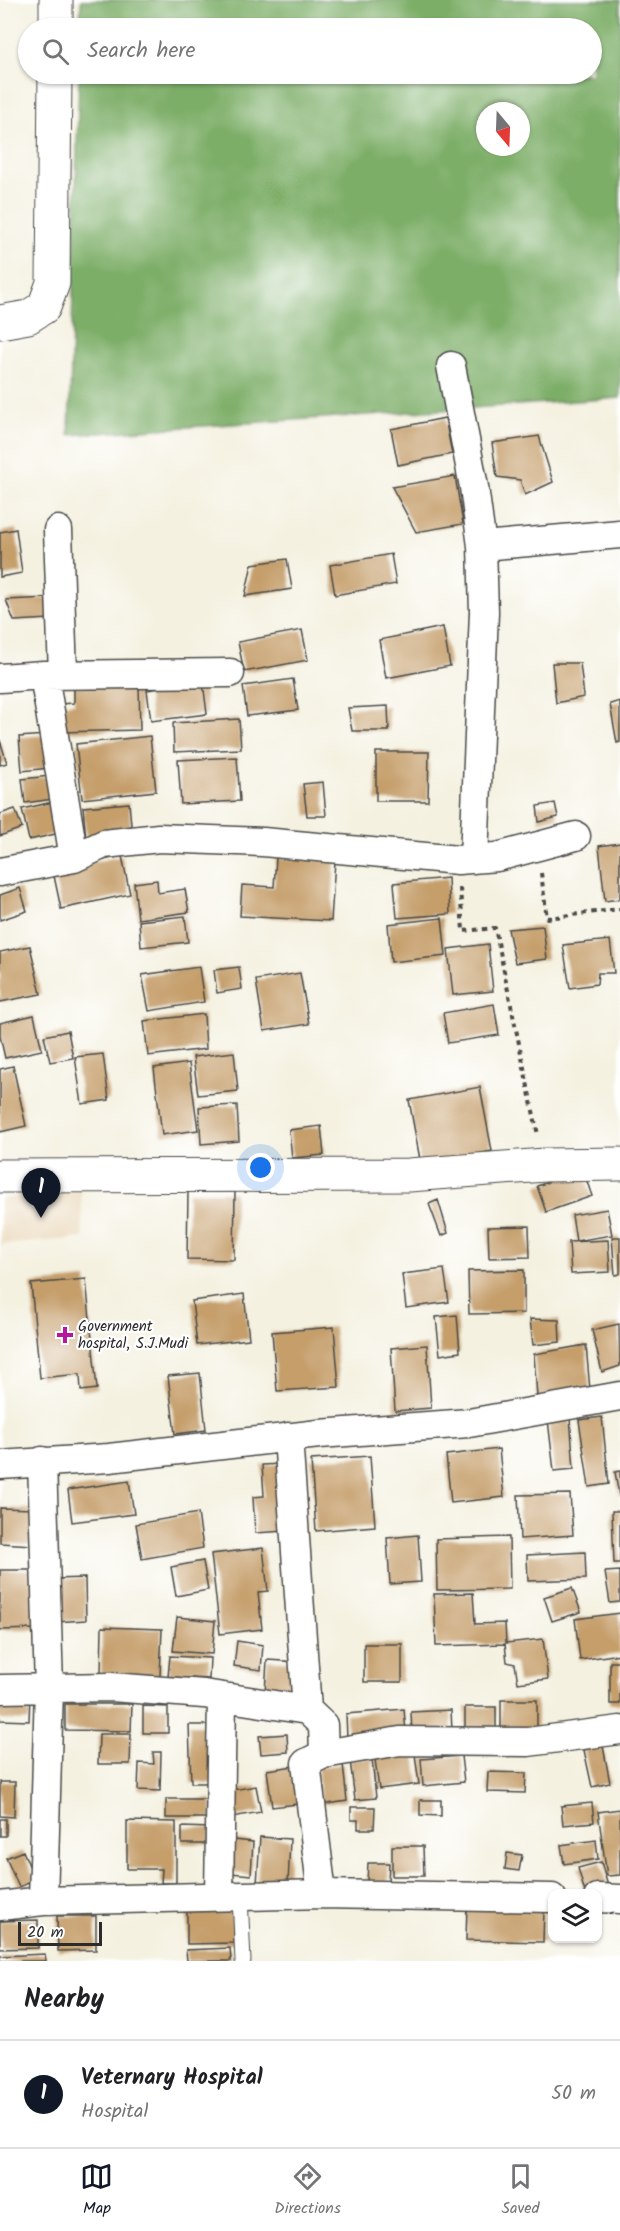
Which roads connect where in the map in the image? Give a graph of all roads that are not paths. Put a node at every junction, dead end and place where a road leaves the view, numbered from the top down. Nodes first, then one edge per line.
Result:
1 (56, 0) edge
2 (56, 18) edge
3 (55, 84) edge
4 (0, 322) edge
5 (451, 366) dead end
6 (58, 530) dead end
7 (620, 534) edge
8 (482, 546) junction
9 (230, 673) dead end
10 (54, 675) junction
11 (0, 678) edge
12 (576, 836) dead end
13 (74, 858) junction
14 (466, 860) junction
15 (0, 872) edge
16 (620, 1164) edge
17 (0, 1176) edge
18 (620, 1396) edge
19 (288, 1437) junction
20 (42, 1461) junction
21 (0, 1465) edge
22 (49, 1687) junction
23 (0, 1689) edge
24 (222, 1697) junction
25 (307, 1710) junction
26 (620, 1730) edge
27 (324, 1754) junction
28 (322, 1893) junction
29 (229, 1896) junction
30 (548, 1898) edge
31 (602, 1898) edge
32 (620, 1899) edge
33 (43, 1901) junction
34 (0, 1906) edge
35 (243, 1961) edge

1 - 2 main road
3 - 4 main road
5 - 8 street
6 - 10 street
7 - 8 street
8 - 14 street
9 - 10 street
10 - 11 street
10 - 13 street
12 - 14 street
13 - 14 street
13 - 15 street
16 - 17 main road
18 - 19 street
19 - 20 street
19 - 25 street
20 - 21 street
20 - 22 street
22 - 23 street
22 - 24 street
22 - 33 street
24 - 25 street
24 - 29 street
25 - 27 street
26 - 27 street
27 - 28 street
28 - 29 street
28 - 30 street
29 - 33 street
29 - 35 lane
31 - 32 street
33 - 34 street

